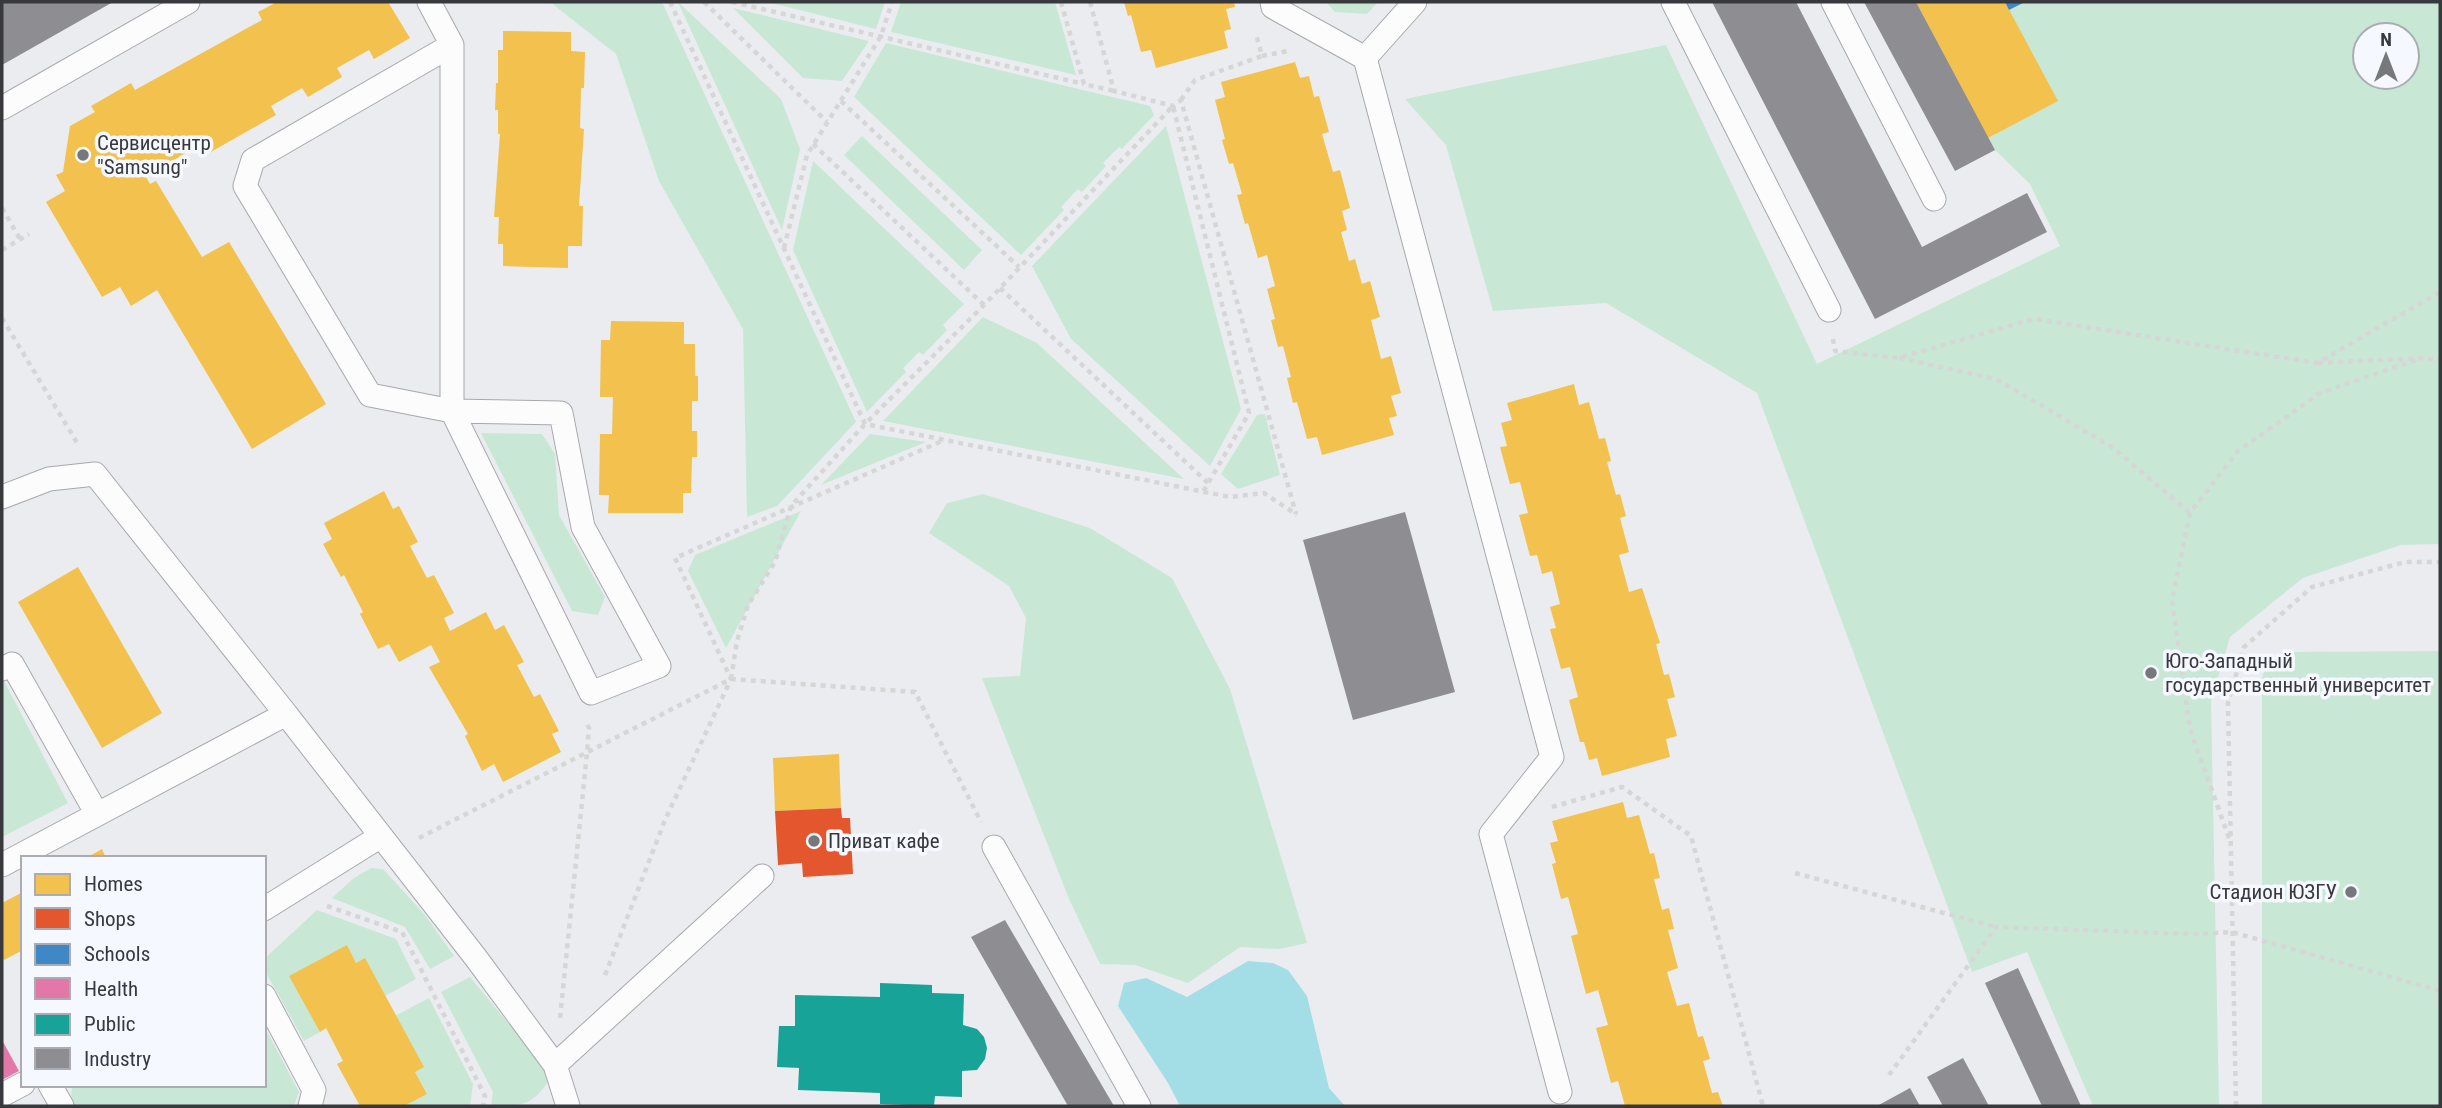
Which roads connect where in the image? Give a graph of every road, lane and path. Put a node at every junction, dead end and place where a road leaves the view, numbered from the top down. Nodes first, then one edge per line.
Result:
1 (188, 2) edge
2 (429, 2) edge
3 (670, 2) edge
4 (704, 2) edge
5 (732, 2) edge
6 (892, 2) edge
7 (1061, 2) edge
8 (1090, 2) edge
9 (1272, 2) edge
10 (1415, 2) edge
11 (1672, 2) edge
12 (1833, 2) edge
13 (1254, 29) dead end
14 (881, 36) junction
15 (452, 45) junction
16 (1365, 58) junction
17 (1084, 84) junction
18 (1114, 91) junction
19 (1181, 100) junction
20 (841, 101) junction
21 (1173, 106) junction
22 (2, 108) edge
23 (827, 122) junction
24 (813, 144) junction
25 (1934, 199) dead end
26 (2, 208) edge
27 (29, 234) dead end
28 (20, 239) junction
29 (784, 248) junction
30 (2, 250) edge
31 (1020, 267) junction
32 (1000, 288) junction
33 (2440, 292) edge
34 (984, 305) junction
35 (1829, 310) joint
36 (2, 318) edge
37 (1898, 358) junction
38 (2422, 358) junction
39 (2440, 360) edge
40 (2317, 363) junction
41 (452, 411) junction
42 (865, 424) junction
43 (943, 441) junction
44 (95, 474) junction
45 (1208, 483) junction
46 (1203, 492) junction
47 (2, 497) edge
48 (791, 506) junction
49 (2190, 513) junction
50 (2440, 562) edge
51 (2, 669) edge
52 (731, 679) junction
53 (286, 714) junction
54 (583, 716) dead end
55 (587, 753) junction
56 (1548, 808) dead end
57 (97, 814) junction
58 (2231, 841) junction
59 (387, 843) junction
60 (993, 847) joint
61 (2, 865) edge
62 (1795, 873) dead end
63 (762, 876) dead end
64 (290, 893) junction
65 (266, 908) edge
66 (1996, 927) junction
67 (2232, 932) junction
68 (599, 987) dead end
69 (2440, 990) edge
70 (266, 1000) edge
71 (555, 1065) junction
72 (1889, 1075) dead end
73 (21, 1085) edge
74 (51, 1087) edge
75 (1560, 1092) dead end
76 (2, 1095) edge
77 (62, 1106) edge
78 (310, 1106) edge
79 (483, 1106) edge
80 (568, 1106) edge
81 (1139, 1106) edge
82 (1763, 1106) edge
83 (2236, 1106) edge

1 - 22 lane
2 - 15 lane
3 - 29 path
4 - 23 path
5 - 14 path
6 - 14 path
7 - 17 path
8 - 18 path
9 - 16 lane
10 - 16 lane
11 - 35 lane
12 - 25 lane
13 - 19 path
14 - 17 path
14 - 20 path
15 - 41 lane
15 - 41 lane
16 - 75 lane
17 - 18 path
18 - 21 path
19 - 21 path
19 - 46 path
20 - 23 path
20 - 31 path
21 - 31 path
21 - 45 path
23 - 24 path
24 - 29 path
24 - 34 path
26 - 28 path
27 - 28 path
28 - 30 path
29 - 42 path
31 - 32 path
32 - 34 path
32 - 45 path
33 - 40 path
34 - 42 path
35 - 37 path
36 - 44 path
37 - 40 path
37 - 49 path
38 - 39 path
38 - 40 path
38 - 49 path
41 - 41 lane
42 - 43 path
42 - 48 path
43 - 46 path
43 - 48 path
44 - 47 lane
44 - 53 lane
45 - 46 path
48 - 52 path
48 - 52 path
49 - 58 path
50 - 58 path
51 - 57 lane
52 - 55 path
52 - 60 path
52 - 68 path
53 - 57 lane
53 - 59 lane
54 - 55 path
55 - 59 path
55 - 71 path
56 - 82 path
57 - 61 lane
58 - 67 path
59 - 64 lane
59 - 71 lane
60 - 81 lane
62 - 66 path
63 - 71 lane
64 - 65 lane
64 - 79 path
66 - 67 path
66 - 72 path
67 - 69 path
67 - 83 path
70 - 78 lane
71 - 80 lane
73 - 76 lane
74 - 77 lane

